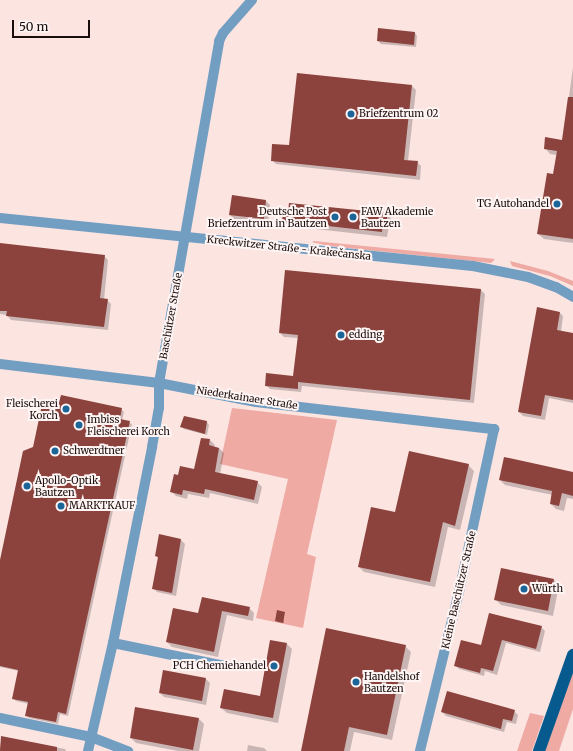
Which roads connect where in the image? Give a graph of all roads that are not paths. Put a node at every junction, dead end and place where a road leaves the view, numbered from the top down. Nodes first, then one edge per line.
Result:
1 (252, 0) edge
2 (0, 218) edge
3 (184, 237) junction
4 (573, 297) edge
5 (0, 364) edge
6 (159, 383) junction
7 (494, 429) joint
8 (113, 643) junction
9 (573, 655) edge
10 (225, 666) dead end
11 (0, 718) edge
12 (91, 737) junction
13 (88, 751) edge
14 (128, 751) edge
15 (420, 751) edge
16 (538, 751) edge

1 - 3 street, Baschützer Straße
2 - 3 street, Kreckwitzer Straße - Krakečanska
3 - 4 street, Kreckwitzer Straße - Krakečanska
3 - 6 street, Baschützer Straße
5 - 6 street, Niederkainaer Straße
6 - 7 street, Niederkainaer Straße
6 - 8 street, Baschützer Straße
7 - 15 street, Kleine Baschützer Straße
8 - 10 street
8 - 12 street, Baschützer Straße
9 - 16 main road
11 - 12 street
12 - 13 street, Baschützer Straße
12 - 14 street

